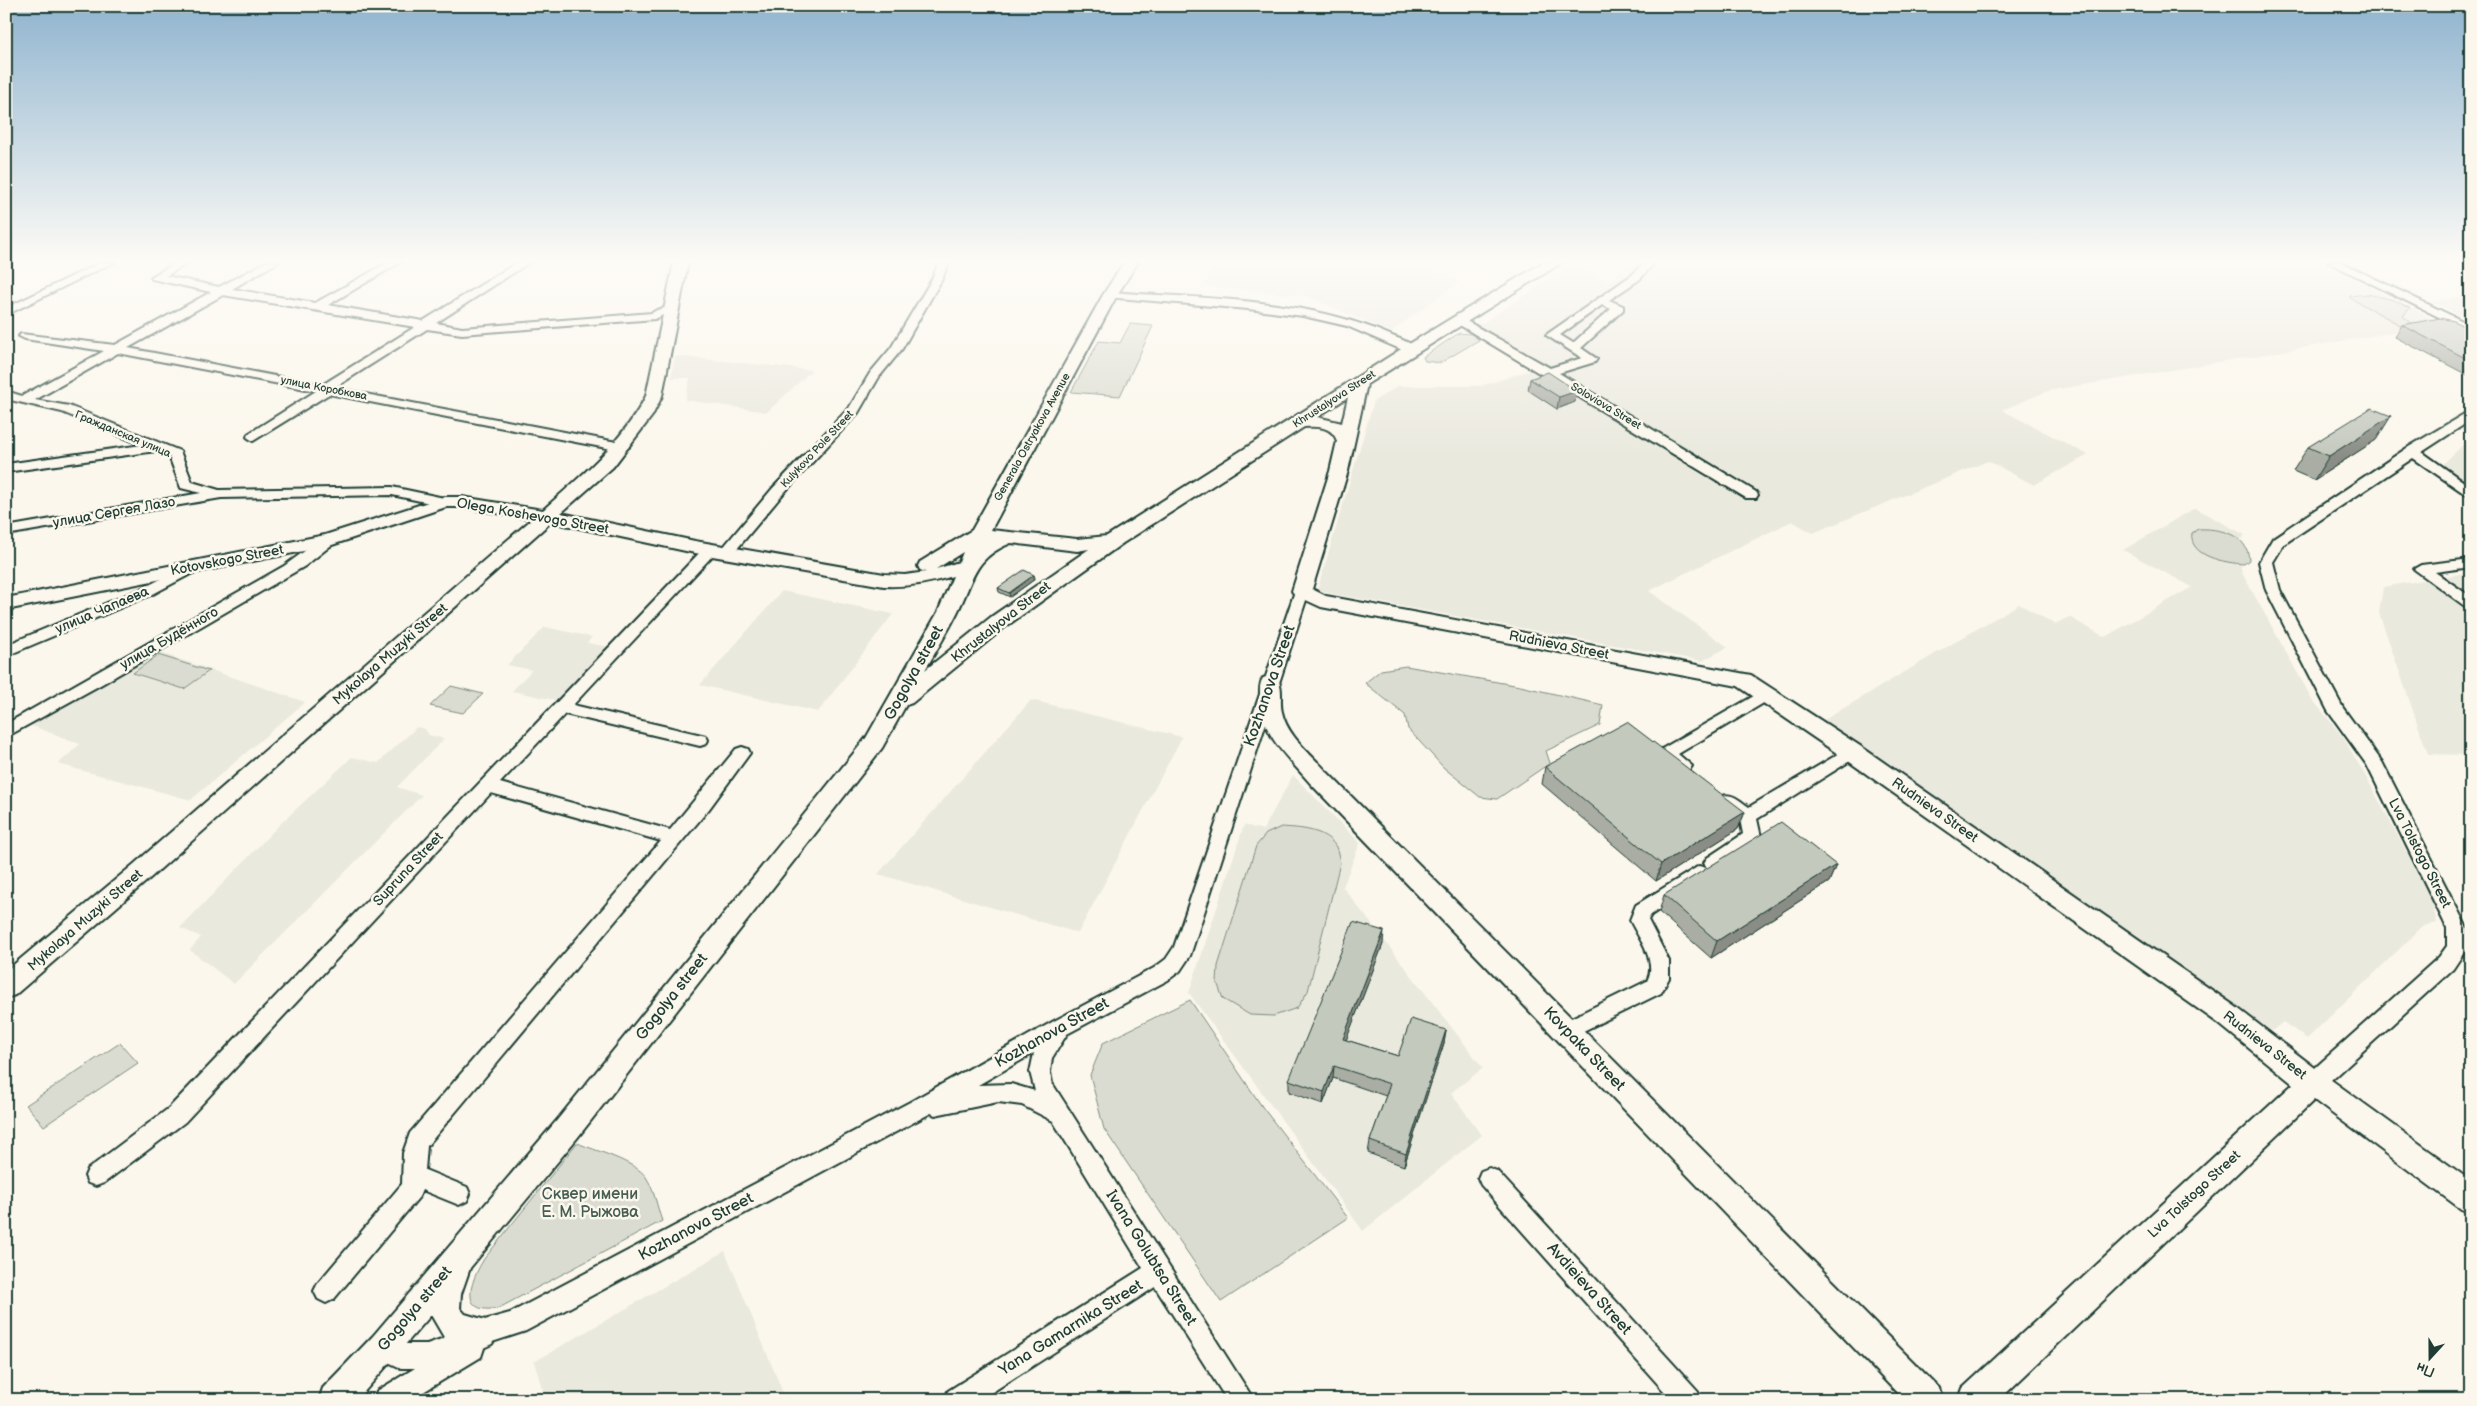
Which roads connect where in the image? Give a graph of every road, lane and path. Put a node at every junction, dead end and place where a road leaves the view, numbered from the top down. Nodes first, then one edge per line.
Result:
1 (155, 328) edge
2 (422, 328) edge
3 (437, 328) edge
4 (506, 328) edge
5 (668, 328) edge
6 (909, 328) edge
7 (1092, 328) edge
8 (1360, 328) edge
9 (1448, 328) edge
10 (1471, 328) edge
11 (1562, 328) edge
12 (1597, 328) edge
13 (25, 336) dead end
14 (1574, 348) junction
15 (116, 349) junction
16 (1411, 349) junction
17 (1549, 372) junction
18 (1359, 384) junction
19 (326, 389) junction
20 (6, 395) edge
21 (23, 401) junction
22 (1316, 410) junction
23 (2471, 414) edge
24 (1297, 423) junction
25 (1351, 423) junction
26 (253, 437) dead end
27 (1346, 441) junction
28 (158, 447) junction
29 (622, 447) junction
30 (2412, 451) junction
31 (6, 468) edge
32 (221, 494) junction
33 (2471, 494) edge
34 (1751, 495) dead end
35 (444, 502) junction
36 (549, 516) junction
37 (6, 531) edge
38 (979, 534) junction
39 (1008, 537) junction
40 (1116, 539) junction
41 (329, 540) junction
42 (718, 551) junction
43 (2471, 563) edge
44 (197, 565) junction
45 (968, 565) junction
46 (927, 566) junction
47 (842, 573) junction
48 (952, 578) junction
49 (1307, 599) junction
50 (6, 604) edge
51 (2471, 604) edge
52 (6, 651) edge
53 (1270, 683) junction
54 (1766, 694) junction
55 (562, 708) junction
56 (892, 714) junction
57 (6, 731) edge
58 (700, 740) dead end
59 (1852, 752) junction
60 (742, 753) dead end
61 (1696, 777) edge
62 (488, 786) junction
63 (1718, 794) edge
64 (1748, 816) junction
65 (674, 838) junction
66 (6, 987) edge
67 (1061, 1027) junction
68 (1566, 1030) junction
69 (2313, 1083) junction
70 (918, 1109) junction
71 (1063, 1116) junction
72 (96, 1176) dead end
73 (415, 1177) junction
74 (1489, 1178) dead end
75 (459, 1194) dead end
76 (2471, 1199) edge
77 (469, 1246) junction
78 (1158, 1272) junction
79 (326, 1291) dead end
80 (517, 1322) junction
81 (481, 1333) junction
82 (384, 1346) junction
83 (335, 1400) edge
84 (386, 1400) edge
85 (957, 1400) edge
86 (1242, 1400) edge
87 (1689, 1400) edge
88 (1927, 1400) edge
89 (1975, 1400) edge

1 - 15 street
2 - 19 street
3 - 4 street
5 - 29 main road, Mykolaya Muzyki Street
6 - 42 street, Kulykovo Pole Street
7 - 38 main road, Generala Ostryakova Avenue
8 - 16 street
9 - 16 main road, Khrustalyova Street
10 - 17 street, Soloviova Street
11 - 14 street
12 - 14 street
13 - 15 street, улица Коробкова
14 - 17 street
15 - 19 street, улица Коробкова
15 - 21 street
16 - 18 main road, Khrustalyova Street
17 - 34 street, Soloviova Street
18 - 22 main road, Khrustalyova Street
18 - 25 main road, Kozhanova Street
19 - 26 street
19 - 29 street, улица Коробкова
20 - 21 street, Гражданская улица
21 - 28 street, Гражданская улица
22 - 24 main road, Khrustalyova Street
22 - 25 main road
23 - 30 street, Lva Tolstogo Street
24 - 27 main road
24 - 40 main road, Khrustalyova Street
25 - 27 main road, Kozhanova Street
27 - 49 main road, Kozhanova Street
28 - 31 street
28 - 32 street, Гражданская улица
29 - 36 main road, Mykolaya Muzyki Street
30 - 33 street
30 - 69 street, Lva Tolstogo Street
32 - 35 street, Olega Koshevogo Street
32 - 37 street, улица Сергея Лазо
35 - 36 main road, Olega Koshevogo Street
35 - 41 main road, Kotovskogo Street
36 - 42 main road, Olega Koshevogo Street
36 - 66 main road, Mykolaya Muzyki Street
38 - 39 main road, Khrustalyova Street
38 - 45 main road, Generala Ostryakova Avenue
38 - 46 main road
39 - 40 main road, Khrustalyova Street
39 - 45 main road
40 - 56 main road, Khrustalyova Street
41 - 44 main road, Kotovskogo Street
41 - 57 street, улица Будённого
42 - 47 main road, Olega Koshevogo Street
42 - 55 street, Supruna Street
43 - 51 street
44 - 50 main road, Kotovskogo Street
44 - 52 street, улица Чапаева
45 - 48 main road, Gogolya street
46 - 47 main road, Olega Koshevogo Street
46 - 48 main road
47 - 48 main road, Olega Koshevogo Street
48 - 56 main road, Gogolya street
49 - 53 street, Kozhanova Street
49 - 54 main road, Rudnieva Street
53 - 67 street, Kozhanova Street
53 - 68 main road, Kovpaka Street
54 - 59 main road, Rudnieva Street
54 - 61 street
55 - 58 street
55 - 62 street, Supruna Street
56 - 77 main road, Gogolya street
59 - 64 street
59 - 69 main road, Rudnieva Street
60 - 65 street
62 - 65 street
62 - 72 street, Supruna Street
63 - 64 street
64 - 68 street
65 - 73 street
67 - 70 street, Kozhanova Street
67 - 71 street, Ivana Golubtsa Street
68 - 88 main road, Kovpaka Street
69 - 76 main road, Rudnieva Street
69 - 89 main road, Lva Tolstogo Street
70 - 71 street
70 - 80 street, Kozhanova Street
71 - 78 street, Ivana Golubtsa Street
73 - 75 street
73 - 79 street
74 - 87 street, Avdieieva Street
77 - 81 main road
77 - 82 main road, Gogolya street
78 - 85 street, Yana Gamarnika Street
78 - 86 street, Ivana Golubtsa Street
80 - 81 street, Kozhanova Street
80 - 84 street
81 - 82 street, Kozhanova Street
82 - 83 main road, Gogolya street

